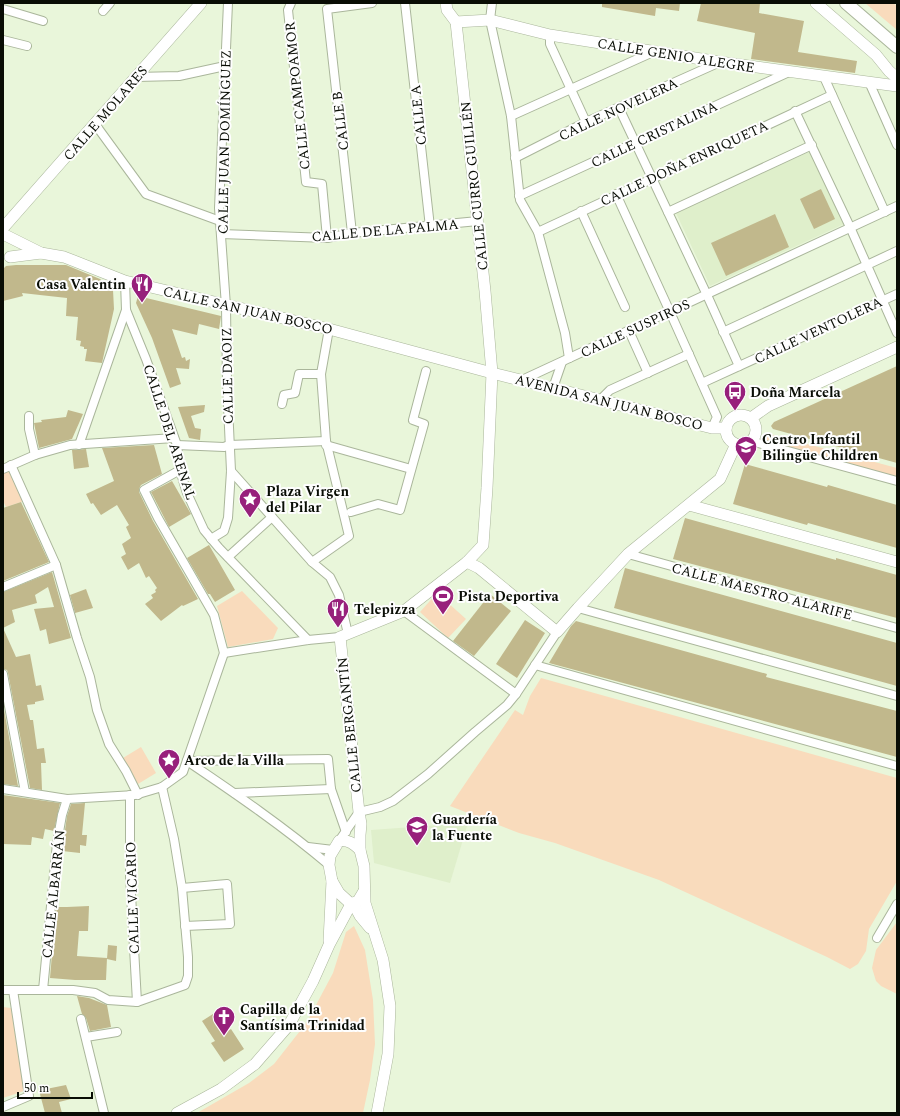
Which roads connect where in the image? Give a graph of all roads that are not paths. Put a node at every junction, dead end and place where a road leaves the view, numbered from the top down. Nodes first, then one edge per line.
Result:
1 (110, 3) edge
2 (201, 3) edge
3 (228, 3) edge
4 (372, 3) edge
5 (405, 3) edge
6 (446, 3) edge
7 (492, 3) edge
8 (816, 3) edge
9 (846, 3) edge
10 (289, 7) edge
11 (3, 9) edge
12 (103, 11) dead end
13 (490, 20) junction
14 (43, 21) dead end
15 (456, 22) junction
16 (550, 36) junction
17 (3, 40) edge
18 (28, 46) dead end
19 (897, 47) edge
20 (653, 52) junction
21 (720, 62) junction
22 (225, 66) junction
23 (788, 72) junction
24 (136, 77) junction
25 (824, 77) junction
26 (897, 78) edge
27 (869, 82) junction
28 (897, 86) edge
29 (570, 89) junction
30 (832, 94) junction
31 (619, 108) junction
32 (796, 111) junction
33 (511, 116) junction
34 (586, 122) junction
35 (95, 124) junction
36 (635, 143) junction
37 (812, 145) junction
38 (897, 145) edge
39 (516, 158) junction
40 (653, 178) junction
41 (616, 194) junction
42 (520, 196) junction
43 (897, 206) edge
44 (581, 211) junction
45 (668, 212) junction
46 (885, 212) junction
47 (220, 221) junction
48 (478, 221) junction
49 (430, 226) junction
50 (850, 227) junction
51 (6, 231) edge
52 (538, 232) junction
53 (352, 233) junction
54 (221, 234) junction
55 (327, 238) junction
56 (897, 251) edge
57 (40, 253) junction
58 (6, 259) edge
59 (866, 265) junction
60 (124, 281) junction
61 (897, 294) edge
62 (707, 295) junction
63 (882, 301) junction
64 (226, 306) junction
65 (625, 307) dead end
66 (126, 310) junction
67 (670, 312) junction
68 (329, 329) junction
69 (629, 331) junction
70 (723, 332) junction
71 (897, 333) edge
72 (897, 347) edge
73 (689, 354) junction
74 (566, 360) junction
75 (739, 366) junction
76 (426, 371) dead end
77 (492, 373) junction
78 (648, 373) junction
79 (320, 374) junction
80 (522, 380) junction
81 (702, 383) junction
82 (553, 388) junction
83 (600, 400) junction
84 (282, 404) dead end
85 (29, 416) dead end
86 (751, 418) junction
87 (712, 428) junction
88 (726, 428) junction
89 (751, 441) junction
90 (176, 442) junction
91 (326, 443) junction
92 (736, 444) junction
93 (79, 445) junction
94 (229, 445) junction
95 (35, 455) junction
96 (11, 465) junction
97 (3, 469) edge
98 (412, 469) junction
99 (180, 470) junction
100 (231, 471) junction
101 (897, 481) edge
102 (689, 505) junction
103 (352, 512) dead end
104 (272, 517) junction
105 (211, 539) junction
106 (628, 554) junction
107 (228, 558) junction
108 (312, 562) junction
109 (467, 562) junction
110 (897, 562) edge
111 (56, 565) junction
112 (3, 587) edge
113 (578, 608) junction
114 (404, 611) junction
115 (897, 628) edge
116 (557, 632) junction
117 (344, 636) junction
118 (308, 640) junction
119 (224, 653) junction
120 (535, 665) junction
121 (3, 674) edge
122 (516, 694) junction
123 (897, 696) edge
124 (187, 761) junction
125 (897, 766) edge
126 (162, 787) junction
127 (3, 789) edge
128 (331, 789) junction
129 (25, 792) junction
130 (235, 793) junction
131 (134, 795) junction
132 (67, 799) junction
133 (358, 812) junction
134 (339, 841) junction
135 (308, 847) junction
136 (360, 850) junction
137 (329, 865) junction
138 (332, 881) junction
139 (182, 888) junction
140 (364, 891) junction
141 (352, 904) junction
142 (897, 904) edge
143 (360, 916) junction
144 (344, 917) junction
145 (185, 926) junction
146 (374, 933) junction
147 (876, 938) dead end
148 (329, 945) junction
149 (3, 990) edge
150 (13, 990) junction
151 (43, 990) junction
152 (137, 1002) junction
153 (81, 1019) dead end
154 (117, 1032) dead end
155 (86, 1037) junction
156 (3, 1107) edge
157 (104, 1113) edge
158 (177, 1113) edge
159 (377, 1113) edge

1 - 12 street
2 - 24 street, CALLE MOLARES
3 - 22 street, CALLE JUAN DOMÍNGUEZ
4 - 53 street, CALLE B
5 - 49 street, CALLE A
6 - 15 street, CALLE CURRO GUILLÉN
7 - 13 street
8 - 26 street
9 - 19 main road
10 - 55 street, CALLE CAMPOAMOR
11 - 14 street
13 - 15 street, CALLE GENIO ALEGRE
13 - 16 street, CALLE GENIO ALEGRE
13 - 33 street
15 - 48 street, CALLE CURRO GUILLÉN
16 - 20 street, CALLE GENIO ALEGRE
16 - 29 street
17 - 18 street
20 - 21 street, CALLE GENIO ALEGRE
20 - 29 street
21 - 23 street, CALLE GENIO ALEGRE
21 - 31 street, CALLE NOVELERA
22 - 24 street
22 - 47 street, CALLE JUAN DOMÍNGUEZ
23 - 25 street, CALLE GENIO ALEGRE
23 - 36 street, CALLE CRISTALINA
24 - 35 street, CALLE MOLARES
25 - 27 street, CALLE GENIO ALEGRE
25 - 30 street
27 - 28 street, CALLE GENIO ALEGRE
27 - 38 street
29 - 33 street
29 - 34 street
30 - 32 street, CALLE DOÑA ENRIQUETA
30 - 46 street
31 - 34 street, CALLE NOVELERA
31 - 36 street
32 - 37 street
32 - 40 street, CALLE DOÑA ENRIQUETA
33 - 39 street
34 - 39 street, CALLE NOVELERA
35 - 47 street
35 - 51 street, CALLE MOLARES
36 - 40 street
36 - 42 street, CALLE CRISTALINA
37 - 45 street
37 - 50 street
39 - 42 street
40 - 41 street, CALLE DOÑA ENRIQUETA
40 - 45 street
41 - 44 street, CALLE DOÑA ENRIQUETA
41 - 67 street
42 - 52 street
43 - 46 street, CALLE SUSPIROS
44 - 52 street, CALLE DOÑA ENRIQUETA
44 - 65 street
45 - 62 street
46 - 50 street, CALLE SUSPIROS
47 - 54 street, CALLE JUAN DOMÍNGUEZ
48 - 49 street, CALLE DE LA PALMA
48 - 77 street, CALLE CURRO GUILLÉN
49 - 53 street, CALLE DE LA PALMA
50 - 59 street
50 - 62 street, CALLE SUSPIROS
51 - 57 street, CALLE SAN JUAN BOSCO
51 - 58 street
52 - 74 street
53 - 55 street, CALLE DE LA PALMA
54 - 55 street, CALLE DE LA PALMA
54 - 64 street, CALLE JUAN DOMÍNGUEZ
56 - 59 street
57 - 58 street
57 - 60 street, CALLE SAN JUAN BOSCO
59 - 63 street
59 - 70 street
60 - 64 street, CALLE SAN JUAN BOSCO
60 - 66 street, CALLE DEL ARENAL
61 - 63 street, CALLE VENTOLERA
62 - 67 street, CALLE SUSPIROS
62 - 70 street
63 - 71 street
63 - 75 street, CALLE VENTOLERA
64 - 68 street, CALLE SAN JUAN BOSCO
64 - 94 street, CALLE DAOIZ
66 - 90 street, CALLE DEL ARENAL
66 - 93 street
67 - 69 street, CALLE SUSPIROS
67 - 73 street
68 - 77 street, CALLE SAN JUAN BOSCO
68 - 79 street
69 - 74 street, CALLE SUSPIROS
69 - 78 street
70 - 75 street
72 - 86 street
73 - 78 street
73 - 81 street
74 - 80 street, CALLE SUSPIROS
74 - 82 street, CALLE SUSPIROS
75 - 81 street, CALLE VENTOLERA
76 - 98 street
77 - 80 street, AVENIDA SAN JUAN BOSCO
77 - 109 street, CALLE CURRO GUILLÉN
78 - 83 street
79 - 84 street
79 - 91 street
80 - 82 street, AVENIDA SAN JUAN BOSCO
81 - 87 street
82 - 83 street, AVENIDA SAN JUAN BOSCO
83 - 87 street, AVENIDA SAN JUAN BOSCO
85 - 95 street
86 - 88 street
86 - 89 street
87 - 88 street, AVENIDA SAN JUAN BOSCO
88 - 92 street
89 - 92 street
89 - 101 street
90 - 93 street
90 - 94 street
90 - 99 street, CALLE DEL ARENAL
91 - 94 street
91 - 98 street
91 - 108 street
92 - 102 street
93 - 95 street
94 - 100 street, CALLE DAOIZ
95 - 96 street
96 - 97 street
96 - 111 street
98 - 103 street
99 - 105 street, CALLE DEL ARENAL
99 - 119 street
100 - 104 street
100 - 105 street, CALLE DAOIZ
102 - 106 street
102 - 110 street
104 - 107 street
104 - 108 street
105 - 107 street, CALLE DEL ARENAL
106 - 113 street
106 - 115 street, CALLE MAESTRO ALARIFE
107 - 118 street, CALLE DEL ARENAL
108 - 117 street
109 - 114 street, CALLE CURRO GUILLÉN
109 - 116 street
111 - 112 street
111 - 131 street
113 - 116 street
113 - 123 street
114 - 117 street, CALLE CURRO GUILLÉN
114 - 122 street
116 - 120 street
117 - 118 street
117 - 133 street, CALLE BERGANTÍN
118 - 119 street
119 - 124 street
120 - 122 street
120 - 125 street
121 - 129 street
122 - 133 street
124 - 126 street
124 - 128 street
124 - 130 street
126 - 131 street
126 - 139 street
127 - 129 street
128 - 130 street
128 - 134 street
129 - 132 street
130 - 135 street
131 - 132 street
131 - 152 street, CALLE VICARIO
132 - 151 street, CALLE ALBARRÁN
133 - 134 street, CALLE BERGANTÍN
133 - 136 street, CALLE BERGANTÍN
134 - 135 street
134 - 136 street
134 - 137 street
135 - 137 street
136 - 140 street, CALLE BERGANTÍN
137 - 138 street
138 - 141 street
138 - 148 street
139 - 145 street
139 - 145 street
140 - 141 street
140 - 146 street, CALLE BERGANTÍN
141 - 143 street
141 - 144 street
142 - 147 street
143 - 144 street
143 - 146 street
144 - 148 street
145 - 152 street
146 - 159 street, CALLE BERGANTÍN
148 - 158 street
149 - 150 street
150 - 151 street
150 - 156 street
151 - 152 street
153 - 155 street
154 - 155 street
155 - 157 street

